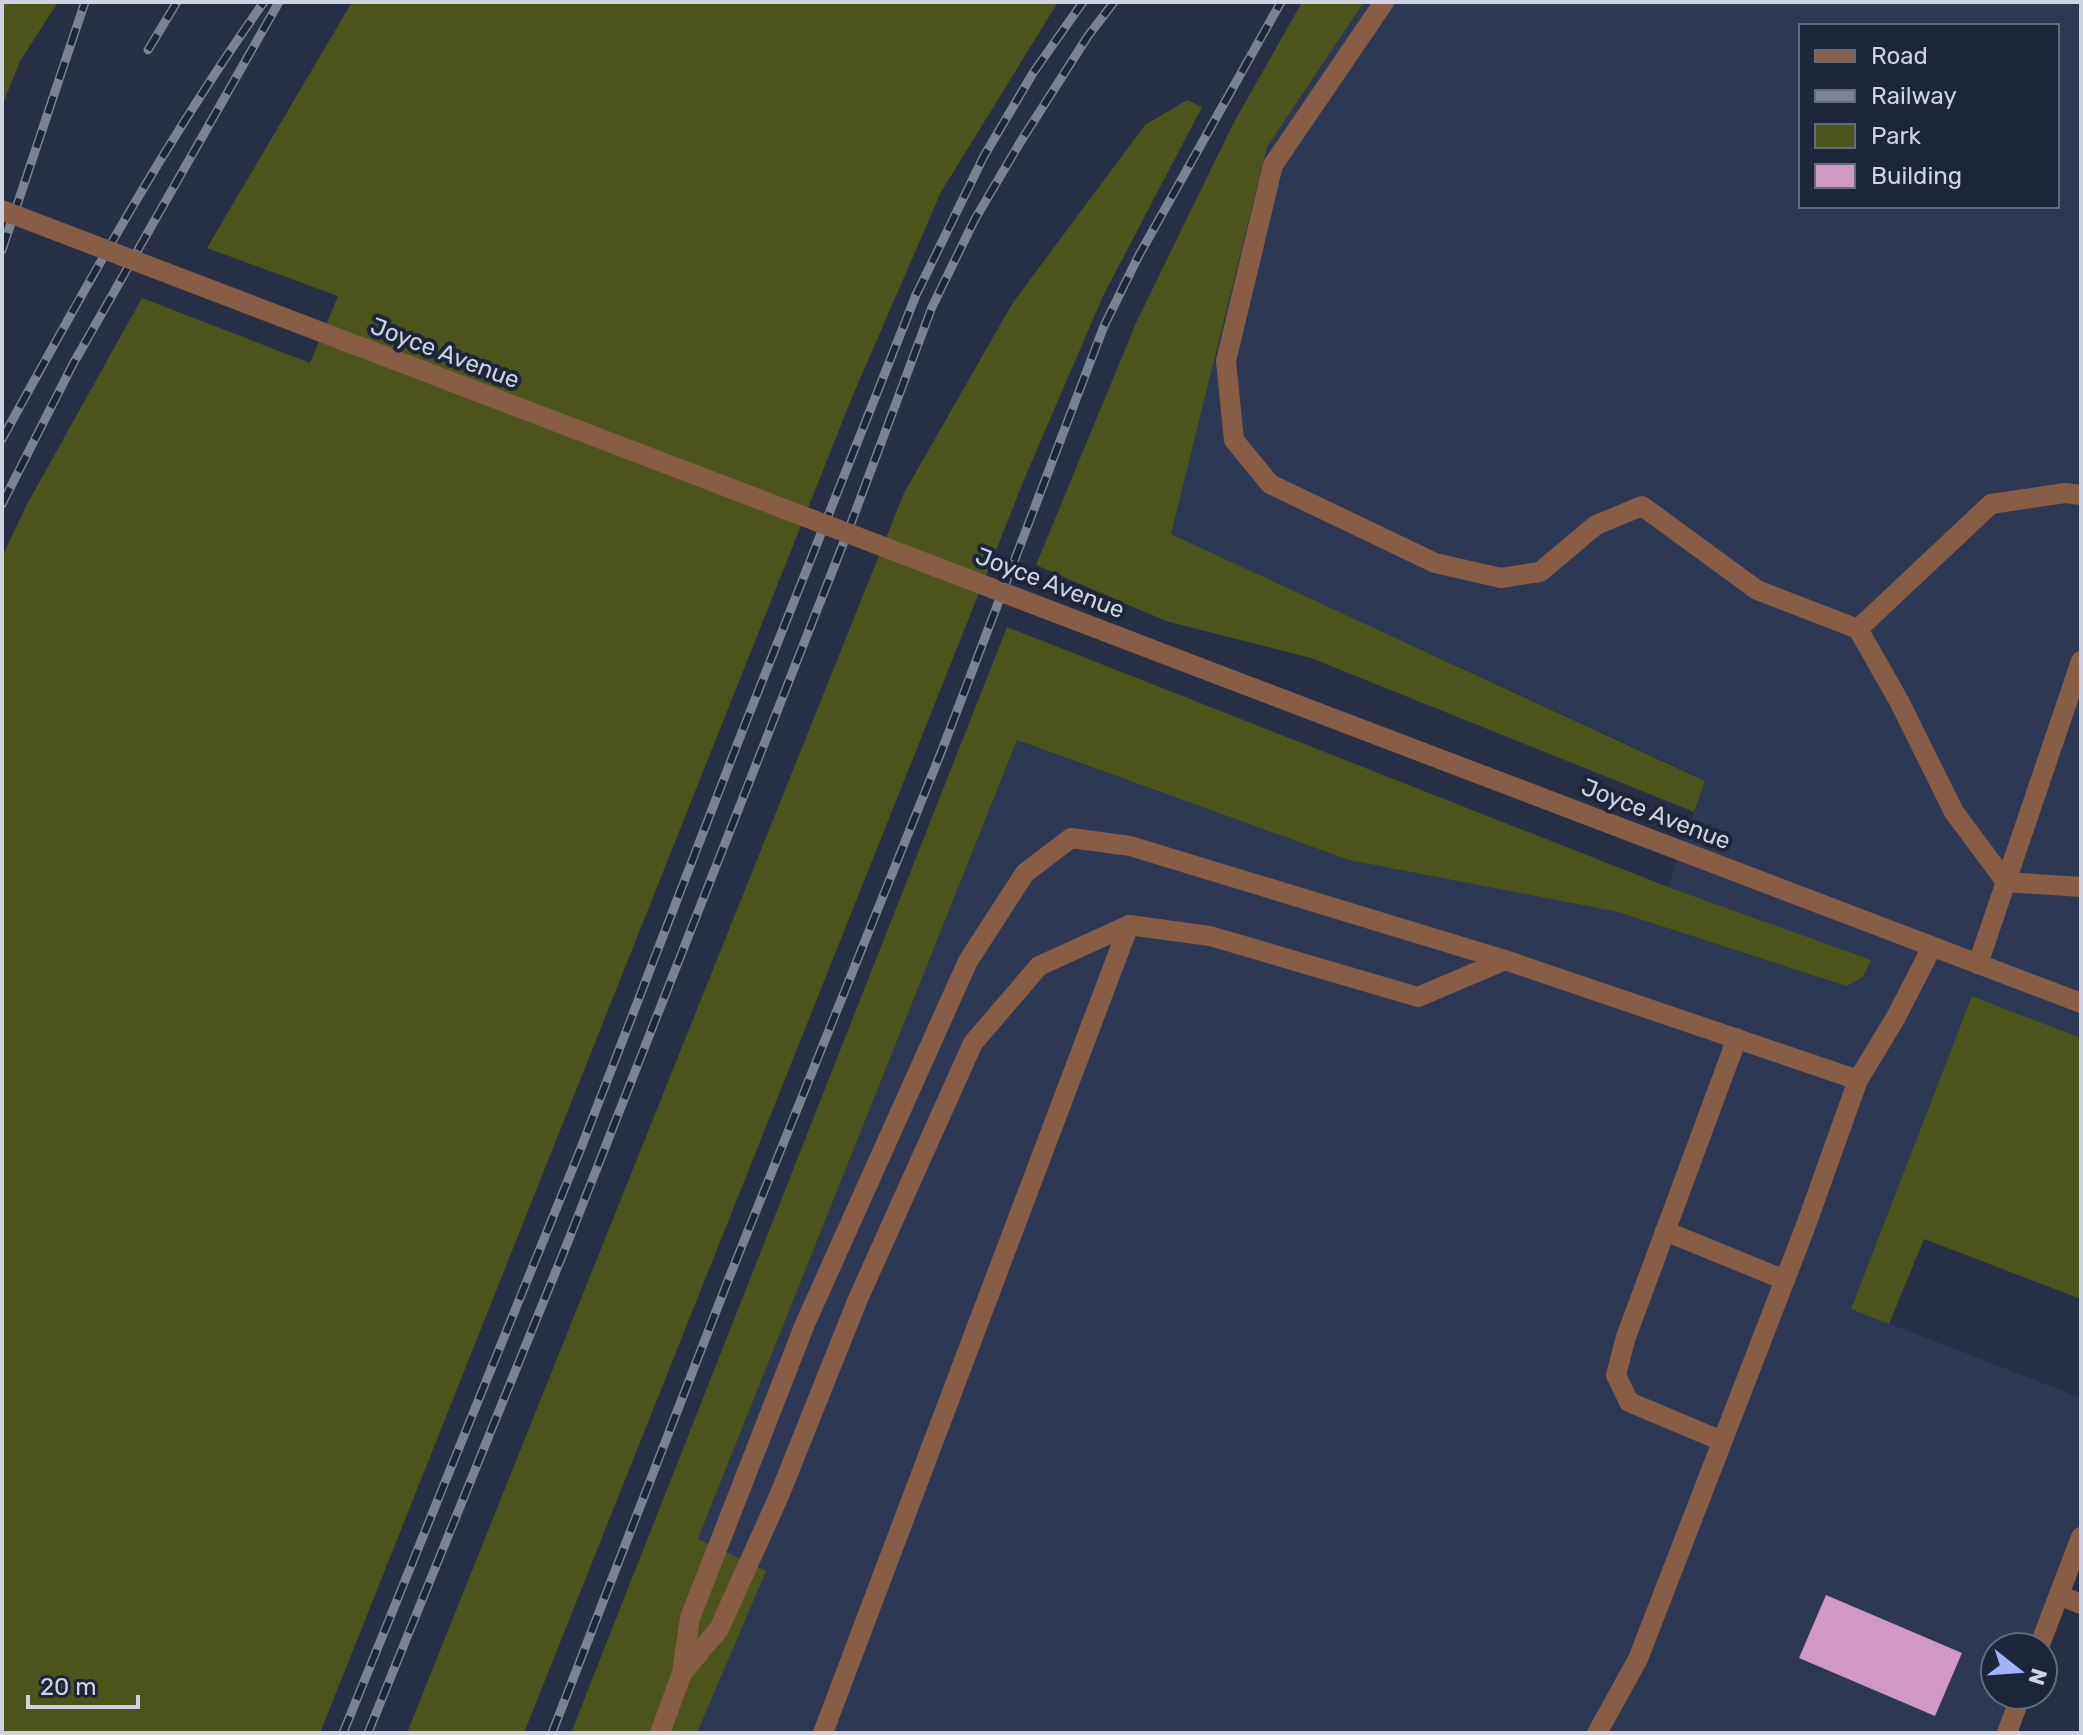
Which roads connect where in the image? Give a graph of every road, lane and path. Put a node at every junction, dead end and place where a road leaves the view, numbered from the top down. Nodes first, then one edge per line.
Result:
1 (1384, 2) edge
2 (2, 210) edge
3 (2081, 495) edge
4 (1858, 629) junction
5 (2081, 661) edge
6 (2006, 882) junction
7 (2081, 887) edge
8 (1129, 925) junction
9 (1932, 947) junction
10 (1505, 960) junction
11 (1978, 964) junction
12 (2081, 1003) edge
13 (1737, 1038) junction
14 (1858, 1080) junction
15 (1665, 1231) junction
16 (1785, 1280) junction
17 (1722, 1441) junction
18 (2081, 1537) edge
19 (2059, 1595) junction
20 (2081, 1604) edge
21 (2045, 1631) edge
22 (682, 1673) junction
23 (2015, 1711) edge
24 (660, 1733) edge
25 (823, 1733) edge
26 (1597, 1733) edge
27 (2007, 1733) edge

1 - 4 street
2 - 9 street, Joyce Avenue, bridge
3 - 4 street
4 - 6 street
5 - 6 street
6 - 7 street
6 - 11 street
8 - 10 street
8 - 22 street
8 - 25 street
9 - 11 street, Joyce Avenue
9 - 14 street
10 - 13 street
10 - 22 street
11 - 12 street, Joyce Avenue
13 - 14 street
13 - 15 street
14 - 16 street
15 - 16 street
15 - 17 street
16 - 17 street
17 - 26 street
18 - 19 street
19 - 20 street
19 - 21 street
22 - 24 street
23 - 27 street

